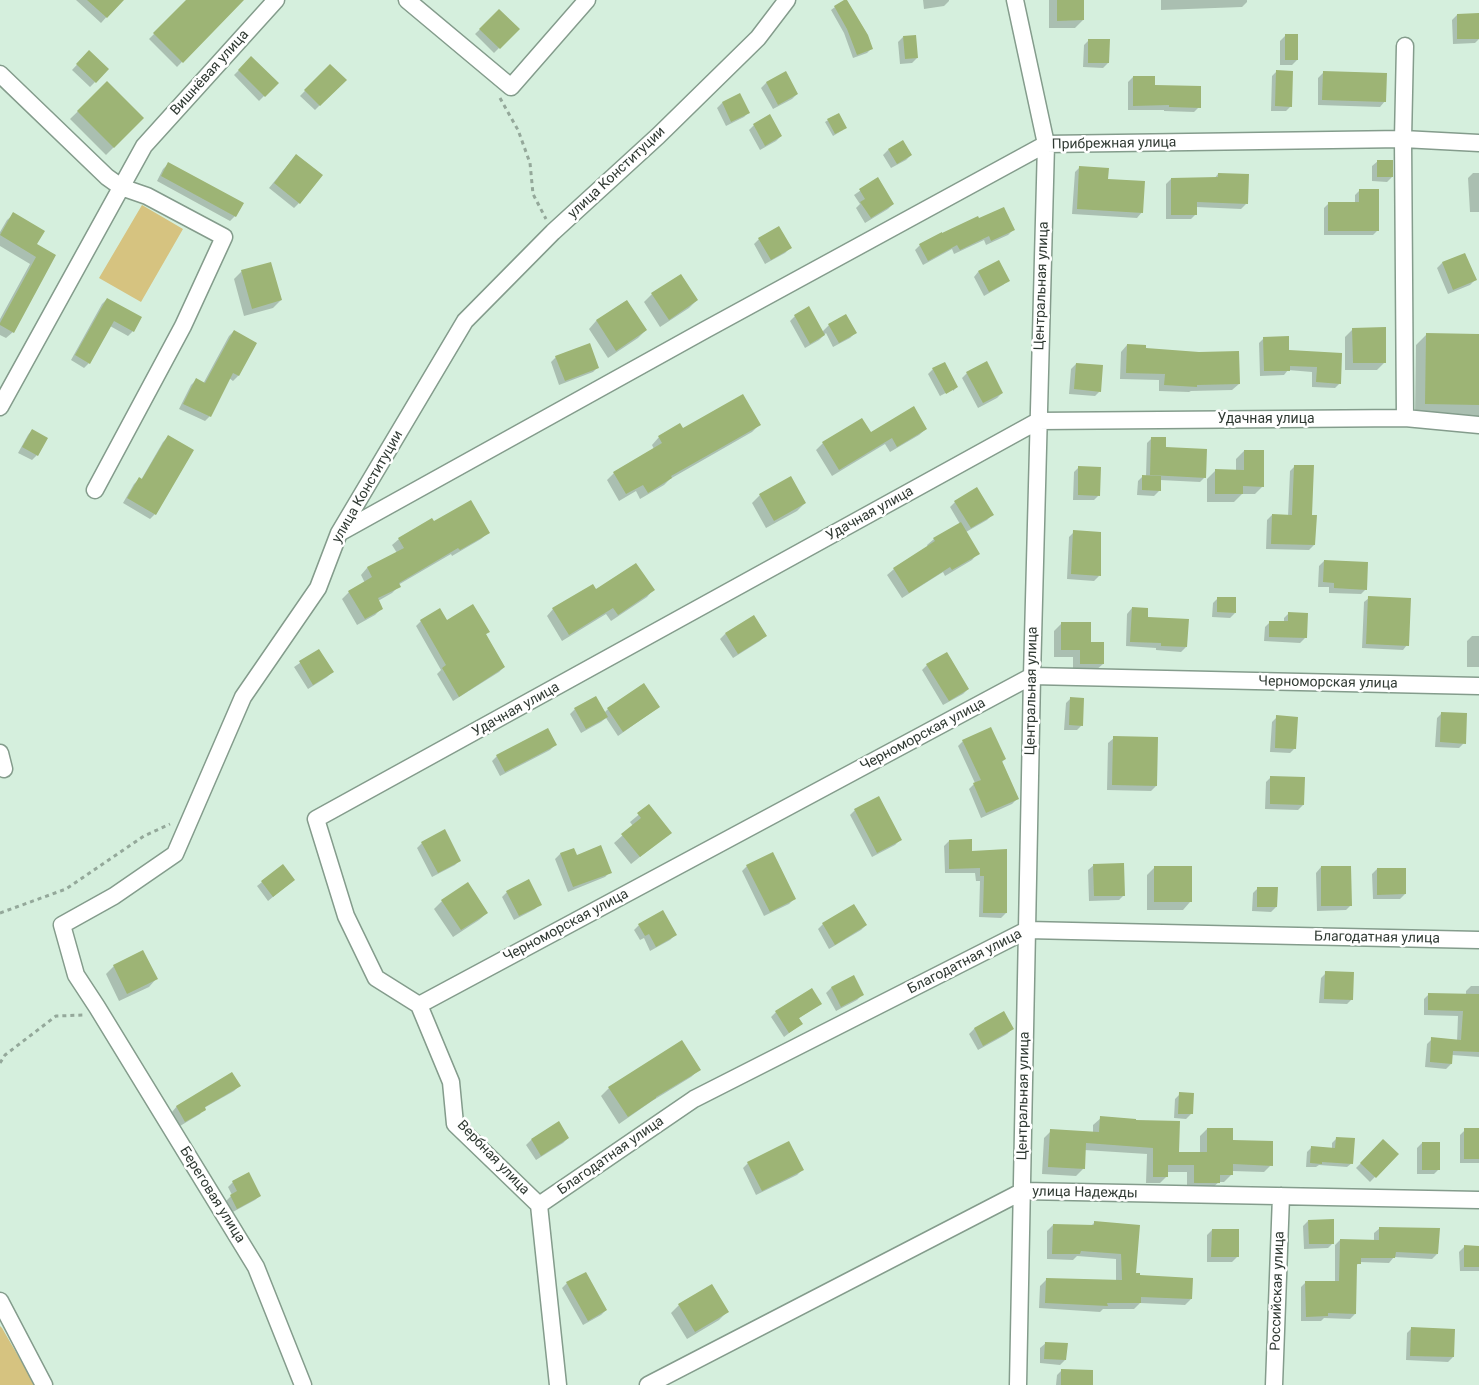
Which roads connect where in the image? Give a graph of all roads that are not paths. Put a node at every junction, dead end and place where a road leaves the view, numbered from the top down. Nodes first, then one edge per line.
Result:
1 (276, 0) edge
2 (407, 0) edge
3 (587, 0) edge
4 (787, 0) edge
5 (1016, 0) edge
6 (1405, 46) dead end
7 (0, 74) edge
8 (1403, 139) junction
9 (1479, 143) edge
10 (1046, 144) junction
11 (121, 187) junction
12 (0, 408) edge
13 (1405, 418) junction
14 (1038, 421) junction
15 (1479, 425) edge
16 (95, 490) dead end
17 (339, 532) junction
18 (1032, 676) junction
19 (1479, 686) edge
20 (0, 753) edge
21 (4, 769) dead end
22 (1027, 930) junction
23 (1479, 940) edge
24 (419, 1004) junction
25 (101, 1014) joint
26 (1023, 1191) junction
27 (1281, 1196) junction
28 (1479, 1200) edge
29 (539, 1205) junction
30 (0, 1302) edge
31 (44, 1385) edge
32 (303, 1385) edge
33 (558, 1385) edge
34 (648, 1385) edge
35 (1018, 1385) edge
36 (1274, 1385) edge

1 - 11 street, Вишнёвая улица
2 - 3 street
4 - 17 street, улица Конституции
5 - 10 street, Центральная улица
6 - 8 street
7 - 11 street
8 - 9 street, Прибрежная улица
8 - 10 street, Прибрежная улица
8 - 13 street
10 - 14 street, Центральная улица
10 - 17 street, Прибрежная улица
11 - 12 street, Вишнёвая улица
11 - 16 street
13 - 14 street, Удачная улица
13 - 15 street, Удачная улица
14 - 18 street, Центральная улица
14 - 24 street, Удачная улица
17 - 25 street, улица Конституции
18 - 19 street, Черноморская улица
18 - 22 street, Центральная улица
18 - 24 street, Черноморская улица
20 - 21 street
22 - 23 street, Благодатная улица
22 - 26 street, Центральная улица
22 - 29 street, Благодатная улица
24 - 29 street, Вербная улица
25 - 32 street, Береговая улица
26 - 27 street, улица Надежды
26 - 34 street, улица Надежды
26 - 35 street, Центральная улица
27 - 28 street, улица Надежды
27 - 36 street, Российская улица
29 - 33 street, Вербная улица
30 - 31 street

